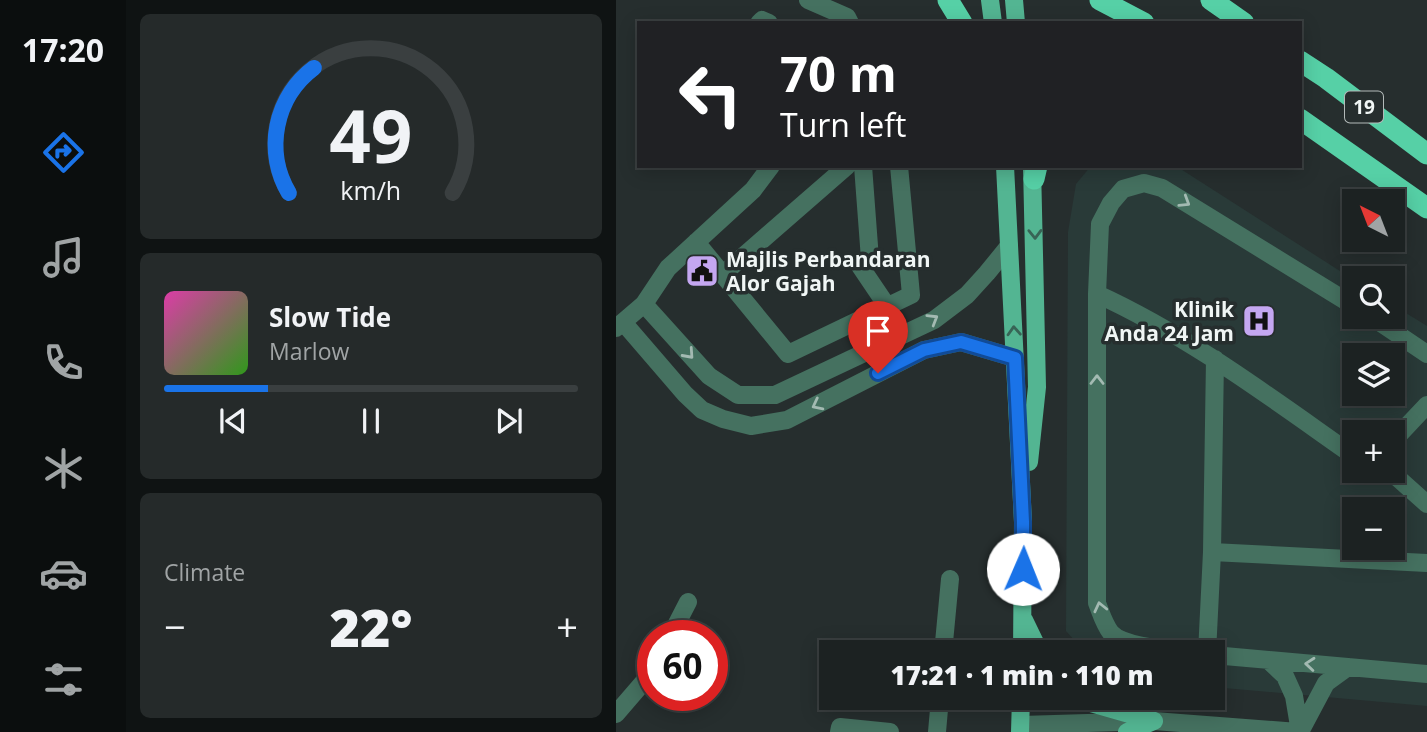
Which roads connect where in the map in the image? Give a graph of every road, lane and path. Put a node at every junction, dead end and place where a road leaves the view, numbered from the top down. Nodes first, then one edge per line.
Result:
1 (808, 0) edge
2 (948, 0) edge
3 (990, 0) edge
4 (1014, 0) edge
5 (1100, 0) edge
6 (1211, 0) edge
7 (848, 21) edge
8 (961, 21) edge
9 (993, 21) edge
10 (1016, 21) edge
11 (1140, 21) edge
12 (1241, 21) edge
13 (1302, 62) edge
14 (1302, 121) edge
15 (1427, 154) edge
16 (845, 168) edge
17 (863, 168) edge
18 (899, 168) edge
19 (1005, 168) edge
20 (762, 170) edge
21 (1034, 171) edge
22 (1427, 208) edge
23 (696, 242) junction
24 (1009, 246) junction
25 (723, 274) junction
26 (1097, 294) junction
27 (1342, 299) edge
28 (644, 304) junction
29 (887, 306) junction
30 (619, 325) edge
31 (1389, 329) edge
32 (1427, 354) edge
33 (1015, 358) junction
34 (1215, 359) junction
35 (738, 395) junction
36 (1427, 405) edge
37 (751, 426) junction
38 (1405, 428) edge
39 (1342, 448) edge
40 (1403, 483) edge
41 (1427, 504) edge
42 (1023, 522) junction
43 (1212, 552) junction
44 (1427, 563) edge
45 (950, 579) dead end
46 (688, 602) dead end
47 (1022, 617) junction
48 (679, 620) edge
49 (944, 640) edge
50 (1022, 640) edge
51 (1034, 640) edge
52 (1121, 640) edge
53 (1208, 640) edge
54 (1225, 656) edge
55 (1268, 660) junction
56 (1348, 667) junction
57 (1427, 674) edge
58 (637, 690) edge
59 (939, 710) edge
60 (1021, 710) edge
61 (1116, 710) edge
62 (616, 714) edge
63 (1154, 721) junction
64 (1021, 729) edge
65 (839, 732) edge
66 (890, 732) edge
67 (937, 732) edge
68 (1127, 732) edge
69 (1298, 732) edge

1 - 7 street
2 - 8 highway
3 - 9 main road
4 - 10 main road
5 - 11 highway
6 - 12 highway
13 - 15 highway, 19
14 - 22 highway, 19
16 - 25 street
17 - 29 street
18 - 29 street
19 - 24 main road
20 - 23 street
21 -> 42 main road
23 - 25 street
23 - 28 street
33 -> 24 main road
35 -> 24 street
25 - 29 street
26 -> 27 street
26 - 34 street
52 -> 26 street
28 - 30 street
28 -> 35 street
30 - 37 street
31 - 32 street
33 -> 37 street
33 - 42 main road
34 - 39 street
34 - 43 street
35 - 37 street
36 - 38 street
40 - 41 street
42 - 47 main road
43 - 44 street
43 - 53 street
45 - 49 street
46 - 48 street
47 - 50 main road
47 - 51 main road
54 - 55 street
56 -> 55 street
55 - 56 street
56 - 57 street
58 - 62 street
59 - 67 street
60 - 64 main road
61 - 63 main road
63 - 64 street
63 - 68 main road
63 - 69 street
65 - 66 street

